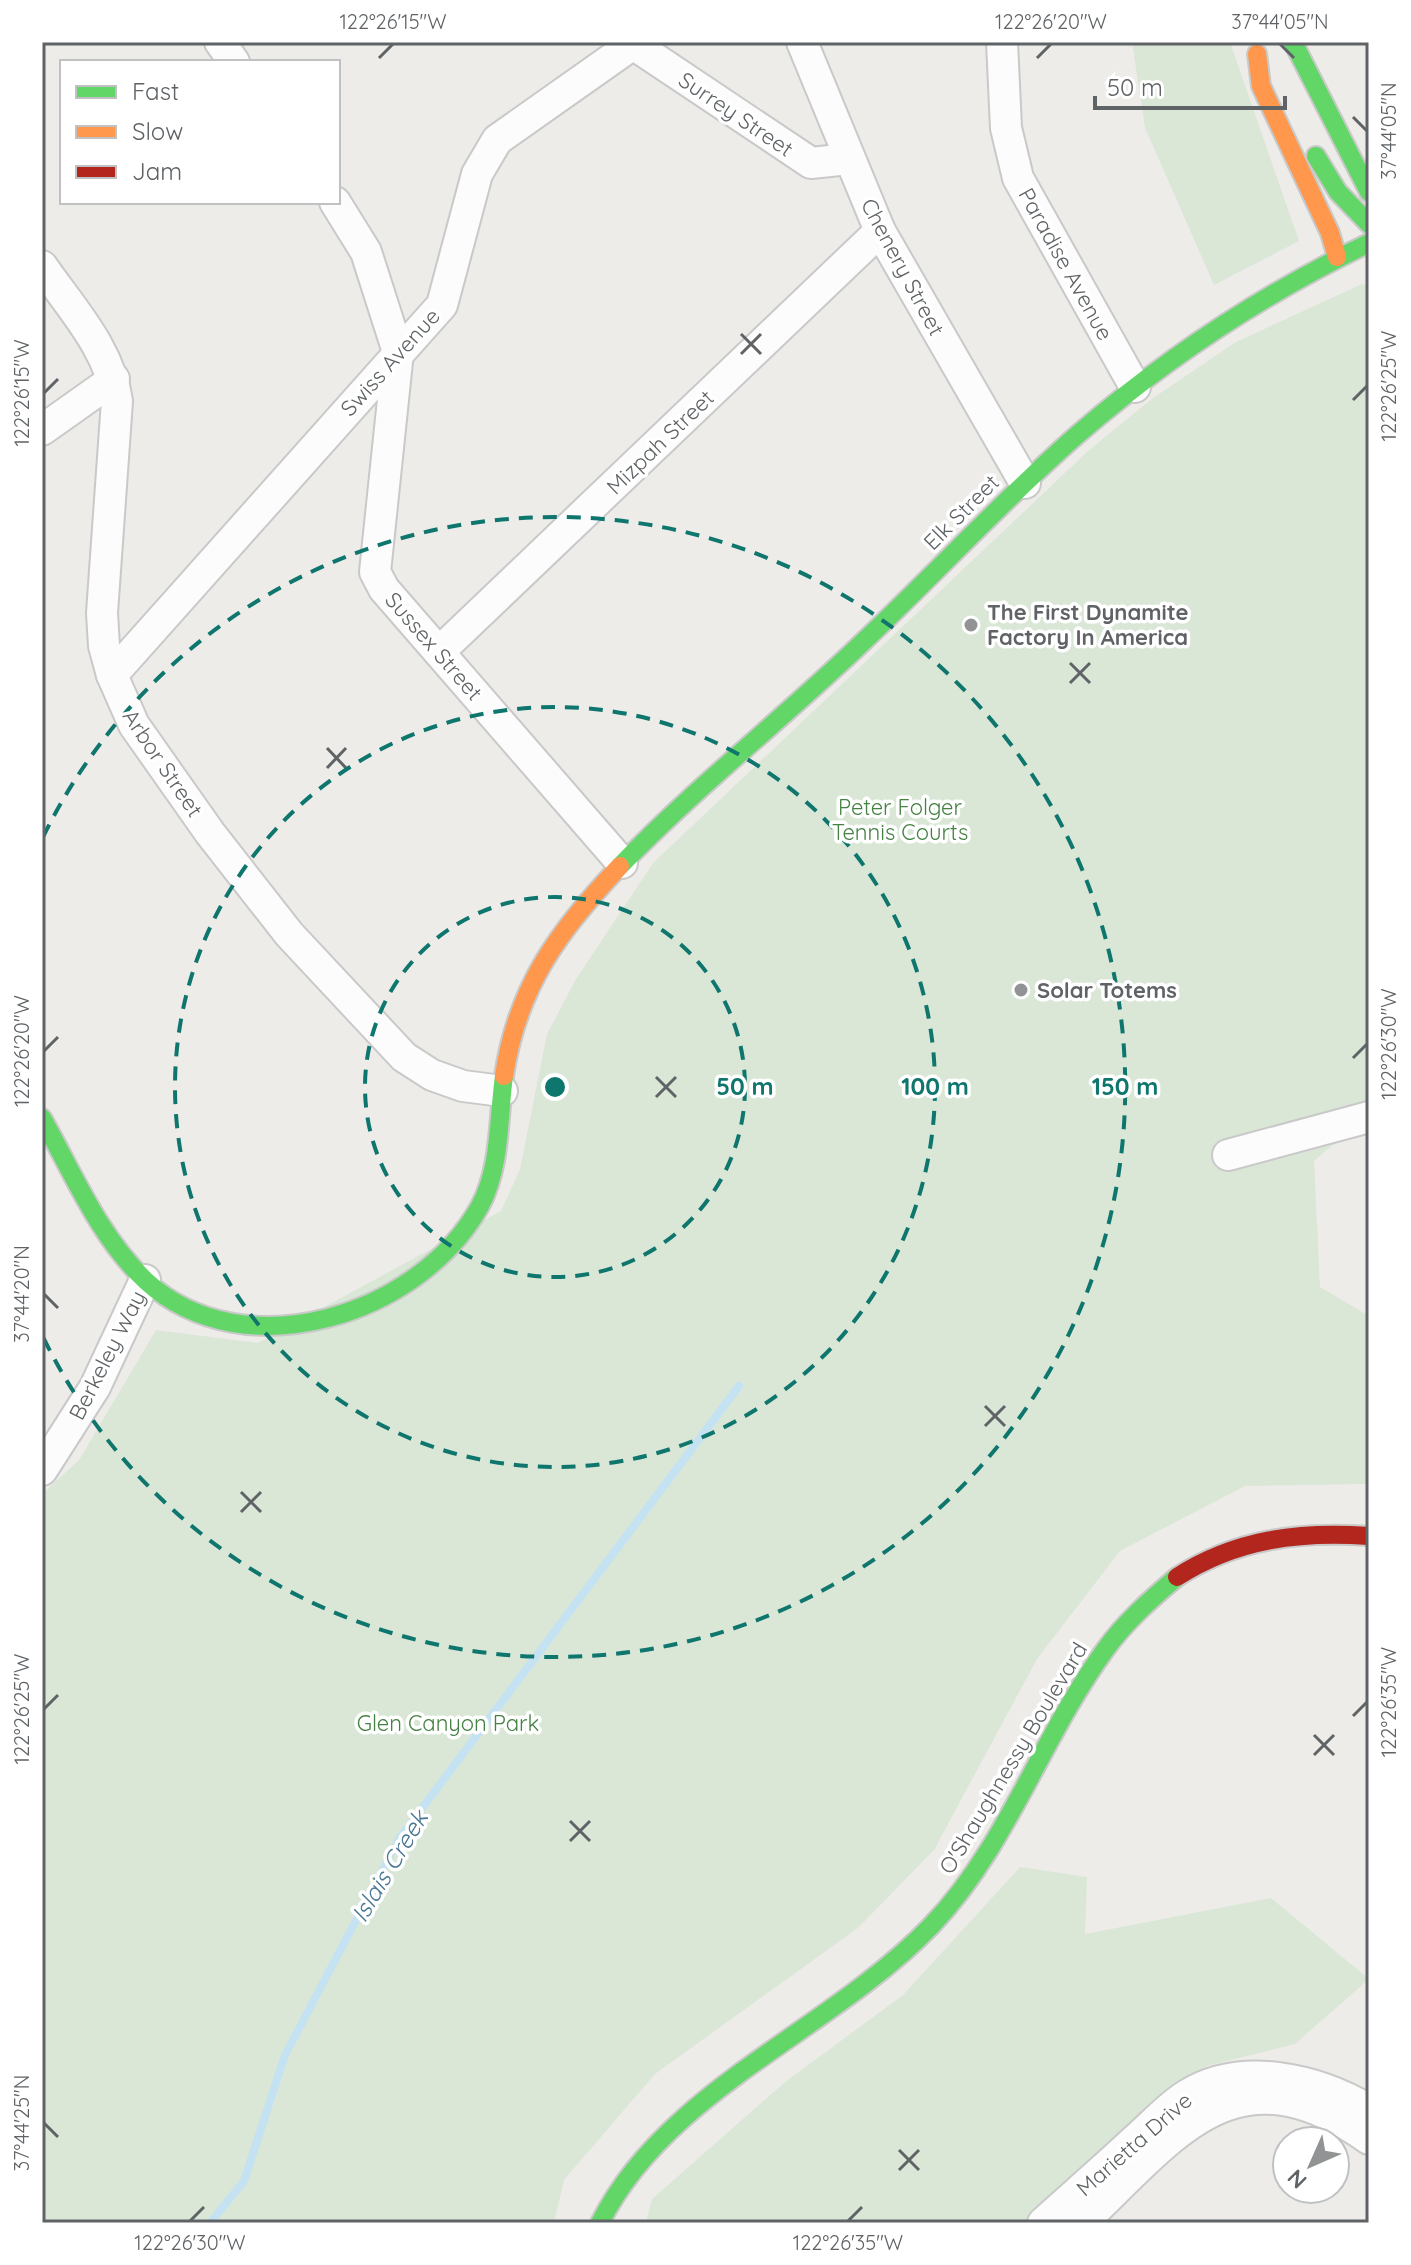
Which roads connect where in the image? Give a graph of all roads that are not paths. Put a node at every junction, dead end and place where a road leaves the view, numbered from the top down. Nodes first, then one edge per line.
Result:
1 (220, 42) edge
2 (802, 42) edge
3 (1002, 42) edge
4 (1293, 42) edge
5 (632, 43) edge
6 (1255, 48) edge
7 (233, 60) edge
8 (849, 159) junction
9 (1369, 192) edge
10 (336, 204) edge
11 (1369, 224) edge
12 (880, 231) junction
13 (1369, 243) edge
14 (1337, 257) junction
15 (42, 266) edge
16 (398, 352) junction
17 (114, 379) junction
18 (1135, 387) junction
19 (42, 430) edge
20 (1025, 483) junction
21 (439, 652) junction
22 (112, 675) junction
23 (622, 863) junction
24 (502, 1091) junction
25 (1369, 1117) edge
26 (42, 1118) edge
27 (1228, 1155) dead end
28 (145, 1280) junction
29 (42, 1470) edge
30 (1369, 1536) edge
31 (1257, 2088) junction
32 (1369, 2110) edge
33 (1369, 2139) edge
34 (600, 2223) edge
35 (1043, 2223) edge
36 (1082, 2223) edge

1 - 7 street
2 - 8 street, Chenery Street
3 - 18 street, Paradise Avenue
4 - 9 main road
5 - 8 street, Surrey Street
5 - 16 street, Swiss Avenue
6 - 11 main road
6 - 14 main road
8 - 12 street, Chenery Street
10 - 16 street, Sussex Street
12 - 20 street, Chenery Street
12 - 21 street, Mizpah Street
13 - 14 main road, Elk Street
14 - 18 main road, Elk Street
15 - 17 street, Arbor Street
16 - 21 street, Sussex Street
16 - 22 street, Swiss Avenue
17 - 19 street
17 - 22 street, Arbor Street
18 - 20 main road, Elk Street
20 - 23 main road, Elk Street
21 - 23 street, Sussex Street
22 - 24 street, Arbor Street
23 - 24 main road, Elk Street
24 - 28 main road, Elk Street
25 - 27 street
26 - 28 main road, Elk Street
28 - 29 street, Berkeley Way
30 - 34 main road, O'Shaughnessy Boulevard
31 - 32 street, Marietta Drive
31 - 33 street, Marietta Drive
31 - 35 street, Marietta Drive
31 - 36 street, Marietta Drive

